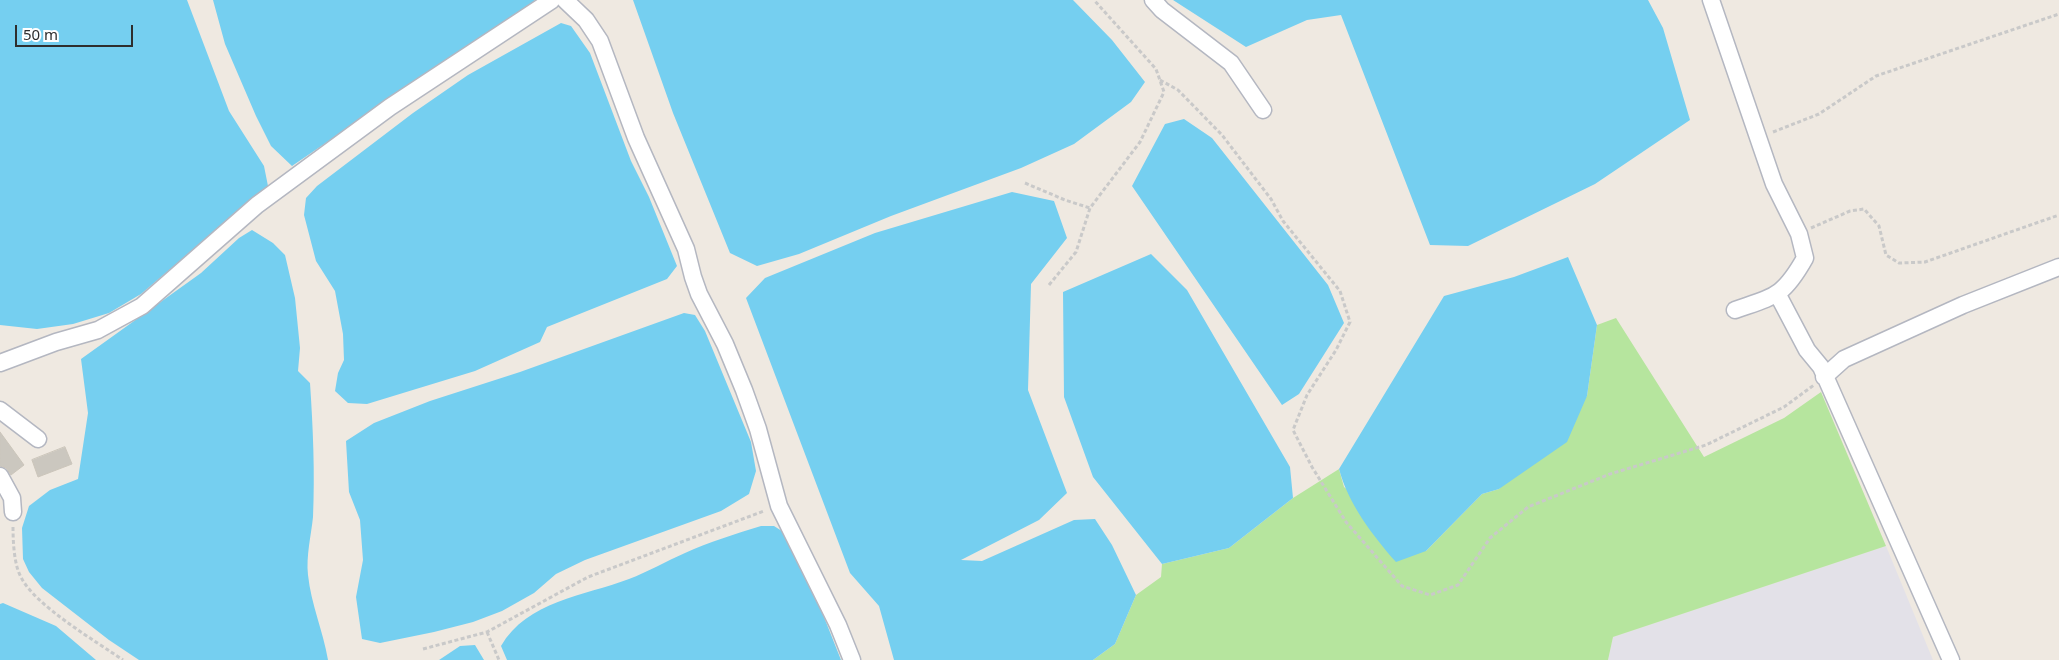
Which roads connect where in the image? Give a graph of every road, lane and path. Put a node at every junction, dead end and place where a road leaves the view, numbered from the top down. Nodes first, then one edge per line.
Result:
1 (552, 0) edge
2 (565, 0) edge
3 (1094, 0) edge
4 (1153, 0) edge
5 (1711, 0) edge
6 (2059, 14) edge
7 (1160, 80) junction
8 (1263, 110) dead end
9 (1759, 138) junction
10 (1025, 183) dead end
11 (1090, 208) junction
12 (2059, 215) edge
13 (1800, 234) junction
14 (2059, 267) edge
15 (1049, 285) dead end
16 (1778, 295) junction
17 (1735, 310) dead end
18 (0, 362) edge
19 (1824, 377) junction
20 (0, 410) edge
21 (38, 439) dead end
22 (0, 476) edge
23 (779, 506) junction
24 (14, 512) joint
25 (487, 632) junction
26 (423, 649) dead end
27 (123, 660) edge
28 (499, 660) edge
29 (852, 660) edge
30 (1950, 660) edge

1 - 18 lane
2 - 23 lane
3 - 7 path
4 - 8 lane
5 - 9 lane
6 - 9 path
7 - 11 path
7 - 19 path
9 - 13 lane
10 - 11 path
11 - 15 path
12 - 13 path
13 - 16 lane
14 - 19 lane
16 - 17 lane
16 - 19 lane
19 - 30 lane
20 - 21 lane
22 - 24 lane
23 - 25 path
23 - 29 lane
24 - 27 path
25 - 26 path
25 - 28 path

